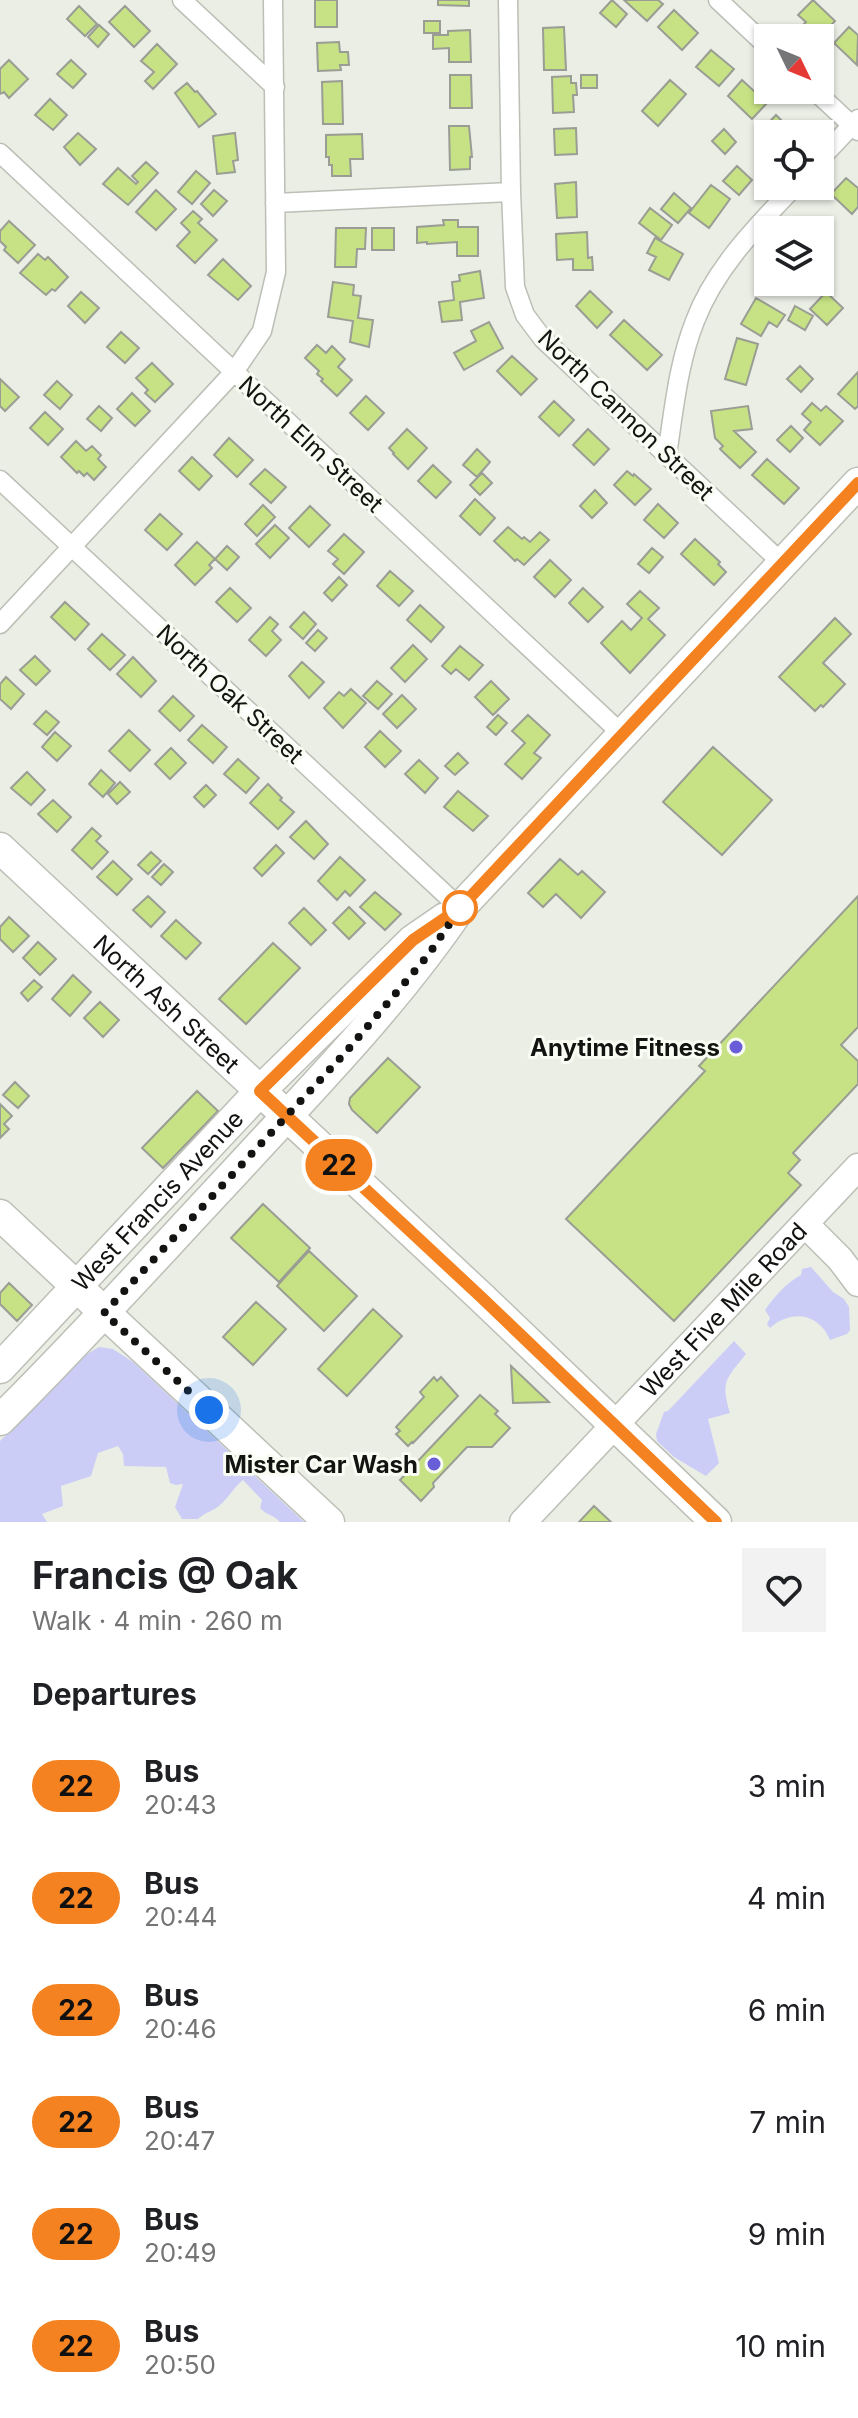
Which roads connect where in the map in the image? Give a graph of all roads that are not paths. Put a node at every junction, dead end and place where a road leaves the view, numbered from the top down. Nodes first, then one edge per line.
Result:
1 (182, 0) edge
2 (273, 0) edge
3 (508, 0) edge
4 (718, 0) edge
5 (754, 34) edge
6 (275, 87) junction
7 (831, 104) edge
8 (856, 125) edge
9 (834, 146) edge
10 (0, 153) edge
11 (511, 192) junction
12 (782, 200) edge
13 (275, 203) junction
14 (234, 372) junction
15 (667, 455) junction
16 (0, 480) edge
17 (858, 483) edge
18 (72, 547) junction
19 (782, 563) junction
20 (0, 624) edge
21 (622, 734) junction
22 (0, 848) edge
23 (460, 908) junction
24 (260, 1091) junction
25 (286, 1116) junction
26 (858, 1167) edge
27 (0, 1215) edge
28 (805, 1224) junction
29 (858, 1283) edge
30 (75, 1286) junction
31 (104, 1313) junction
32 (0, 1368) edge
33 (0, 1420) edge
34 (616, 1426) junction
35 (329, 1522) edge
36 (523, 1522) edge
37 (716, 1522) edge

1 - 6 street
2 - 6 street
3 - 11 street, North Cannon Street
4 - 5 street
6 - 13 street
7 - 8 street
8 - 9 street
10 - 14 street, North Elm Street
11 - 13 street
11 - 15 street, North Cannon Street
12 - 15 street
13 - 14 street
14 - 18 street
14 - 21 street, North Elm Street
15 - 19 street, North Cannon Street
16 - 18 street, North Oak Street
17 - 19 main road, West Francis Avenue
18 - 20 street
18 - 23 street, North Oak Street
19 - 21 main road, West Francis Avenue
21 - 23 main road, West Francis Avenue
22 - 24 main road, North Ash Street
23 - 24 main road, West Francis Avenue
23 - 25 main road, West Francis Avenue
24 - 25 main road, North Ash Street
24 - 30 main road, West Francis Avenue
25 - 31 main road, West Francis Avenue
25 - 34 main road, North Ash Street
26 - 28 main road, West Five Mile Road
27 - 30 main road
28 - 29 main road
28 - 34 main road, West Five Mile Road
30 - 31 main road
30 - 32 main road, West Francis Avenue
31 - 33 main road, West Francis Avenue
31 - 35 main road
34 - 36 main road, West Five Mile Road
34 - 37 main road, North Ash Street

